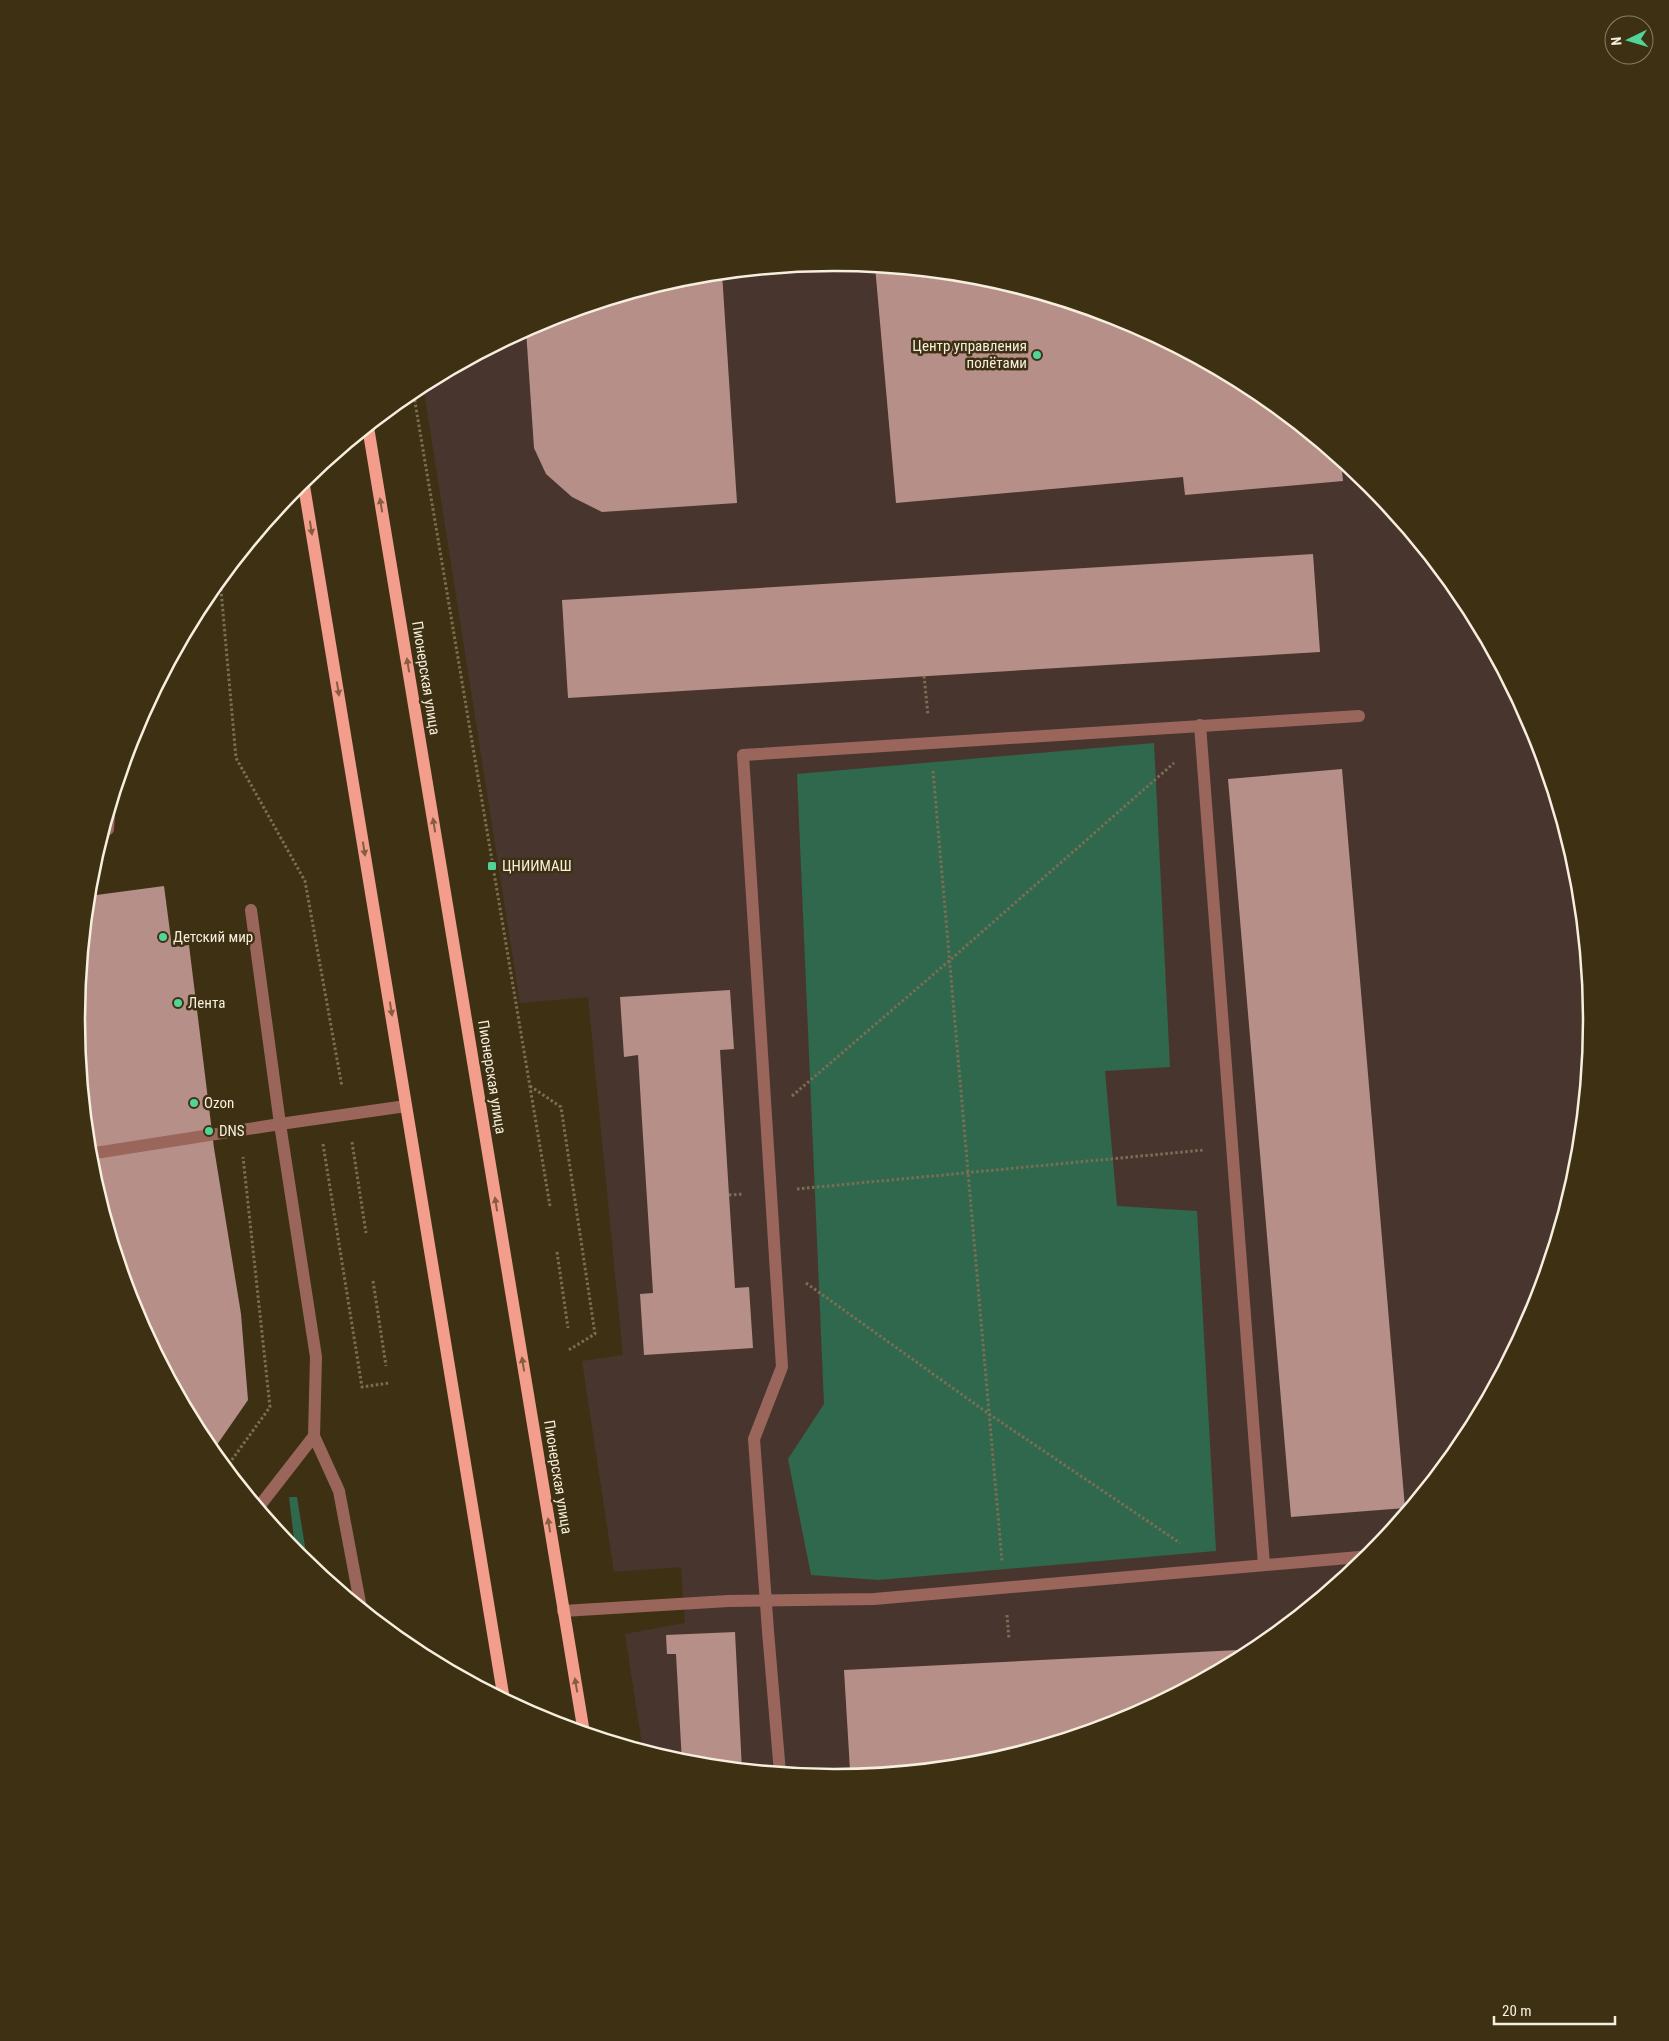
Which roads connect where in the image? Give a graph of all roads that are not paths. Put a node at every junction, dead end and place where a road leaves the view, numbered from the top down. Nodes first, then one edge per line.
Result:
1 (369, 433) edge
2 (305, 491) edge
3 (1359, 716) dead end
4 (1200, 725) junction
5 (251, 910) dead end
6 (406, 1106) junction
7 (280, 1124) junction
8 (97, 1153) edge
9 (314, 1436) junction
10 (262, 1503) edge
11 (1356, 1557) edge
12 (1264, 1566) junction
13 (359, 1600) edge
14 (766, 1600) junction
15 (563, 1611) junction
16 (503, 1693) edge
17 (583, 1726) edge
18 (780, 1768) edge

15 -> 1 main road, Пионерская улица
2 -> 6 main road
3 - 4 lane
4 - 12 lane
4 - 14 lane
5 - 7 lane
6 - 7 lane
6 - 16 main road
7 - 8 lane
7 - 9 lane
9 - 10 lane
9 - 13 lane
11 - 12 lane
12 - 14 lane
14 - 15 lane
14 - 18 lane
17 -> 15 main road, Пионерская улица

